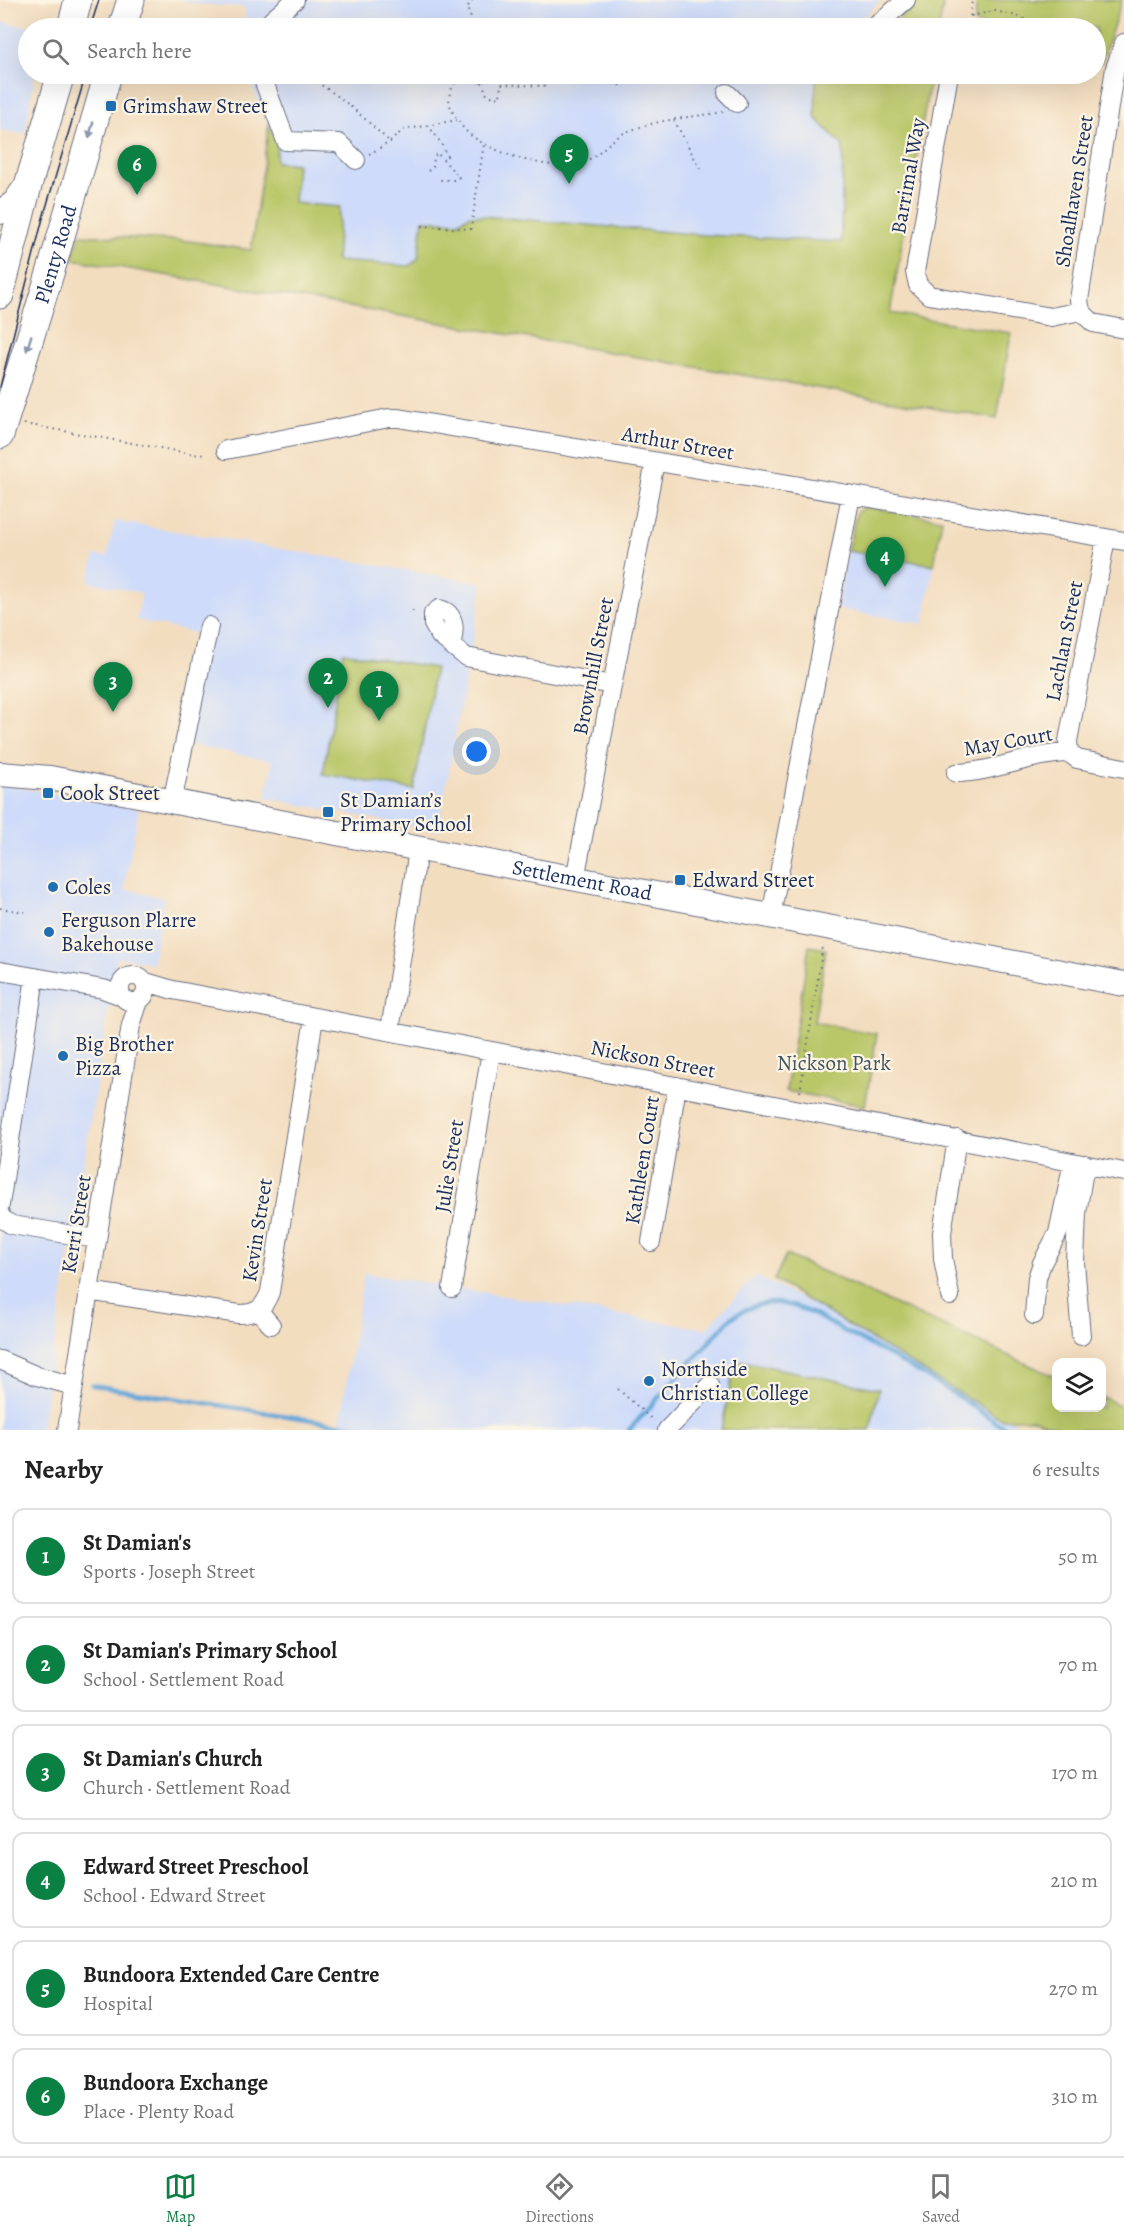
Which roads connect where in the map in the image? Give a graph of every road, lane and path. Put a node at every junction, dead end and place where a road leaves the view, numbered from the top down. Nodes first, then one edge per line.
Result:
1 (78, 0) edge
2 (131, 0) edge
3 (295, 0) edge
4 (472, 0) edge
5 (906, 0) edge
6 (972, 0) edge
7 (971, 16) joint
8 (74, 18) edge
9 (125, 18) edge
10 (274, 18) edge
11 (471, 18) edge
12 (885, 18) edge
13 (1022, 18) edge
14 (1124, 43) edge
15 (58, 84) edge
16 (105, 84) edge
17 (265, 84) edge
18 (318, 84) edge
19 (455, 84) edge
20 (483, 84) edge
21 (501, 84) edge
22 (501, 84) edge
23 (548, 84) edge
24 (947, 84) edge
25 (525, 85) joint
26 (730, 102) dead end
27 (458, 120) junction
28 (674, 120) junction
29 (428, 125) junction
30 (390, 142) junction
31 (484, 143) junction
32 (448, 158) junction
33 (356, 160) joint
34 (428, 171) dead end
35 (702, 172) dead end
36 (29, 183) junction
37 (439, 183) dead end
38 (0, 212) edge
39 (422, 226) dead end
40 (6, 246) edge
41 (55, 258) junction
42 (0, 295) edge
43 (1081, 311) junction
44 (1124, 329) edge
45 (2, 427) edge
46 (226, 450) dead end
47 (205, 454) dead end
48 (654, 462) junction
49 (851, 495) junction
50 (1115, 539) edge
51 (209, 626) dead end
52 (451, 643) dead end
53 (612, 685) junction
54 (1069, 753) junction
55 (0, 762) edge
56 (1124, 768) edge
57 (956, 773) dead end
58 (0, 774) edge
59 (43, 777) junction
60 (172, 802) junction
61 (418, 850) junction
62 (575, 879) junction
63 (0, 908) edge
64 (29, 913) dead end
65 (771, 916) junction
66 (815, 942) dead end
67 (0, 971) edge
68 (35, 977) junction
69 (1124, 984) edge
70 (129, 993) junction
71 (314, 1018) junction
72 (390, 1031) junction
73 (491, 1051) junction
74 (677, 1086) junction
75 (800, 1095) dead end
76 (957, 1140) junction
77 (1079, 1163) junction
78 (1124, 1172) edge
79 (0, 1205) edge
80 (0, 1215) edge
81 (97, 1239) junction
82 (651, 1242) dead end
83 (452, 1288) dead end
84 (88, 1291) junction
85 (950, 1296) dead end
86 (259, 1311) junction
87 (1034, 1315) dead end
88 (271, 1325) dead end
89 (1081, 1336) dead end
90 (0, 1360) edge
91 (710, 1385) dead end
92 (74, 1386) junction
93 (618, 1389) dead end
94 (651, 1418) dead end
95 (67, 1430) edge
96 (667, 1430) edge

1 - 8 highway
2 - 9 highway
3 - 10 street
4 - 11 path
5 - 12 street
6 - 7 path
7 - 13 path
14 - 43 street, Shoalhaven Street
15 - 36 highway, Plenty Road
16 -> 41 highway, Plenty Road
17 - 33 street
18 - 30 path
19 - 27 path
20 - 21 path
22 - 25 path
23 - 25 path
24 - 43 street, Barrimal Way
26 - 28 path
27 - 29 path
27 - 31 path
28 - 31 path
28 - 35 path
29 - 30 path
29 - 32 path
30 - 33 path
31 - 39 path
32 - 34 path
32 - 37 path
36 - 38 main road
36 - 40 highway, Plenty Road
40 - 41 highway
40 - 42 highway, Plenty Road
41 -> 45 highway, Plenty Road
43 - 44 street
45 - 47 path
46 - 48 street, Arthur Street
48 - 49 street, Arthur Street
48 - 53 street, Brownhill Street
49 - 50 street, Arthur Street
49 - 65 street
50 - 54 street, Lachlan Street
51 - 60 street
52 - 53 street
53 - 62 street, Brownhill Street
54 - 56 street
54 - 57 street, May Court
55 - 59 main road, Settlement Road
58 - 59 main road, Settlement Road
59 - 60 main road, Settlement Road
60 - 61 main road, Settlement Road
61 - 62 main road, Settlement Road
61 - 72 street
62 - 65 main road, Settlement Road
63 - 64 path
65 - 69 main road, Settlement Road
66 - 75 path
67 - 68 street, Nickson Street
68 - 70 street, Nickson Street
68 - 79 street
70 - 71 street, Nickson Street
70 - 81 street, Kerri Street
71 - 72 street, Nickson Street
71 - 86 street, Kevin Street
72 - 73 street, Nickson Street
73 - 74 street, Nickson Street
73 - 83 street, Julie Street
74 - 76 street, Nickson Street
74 - 82 street, Kathleen Court
76 - 77 street, Nickson Street
76 - 85 street
77 - 78 street, Nickson Street
77 - 87 street
77 - 89 street
80 - 81 street
81 - 84 street, Kerri Street
84 - 86 street, Kevin Street
84 - 92 street, Kerri Street
86 - 88 street
90 - 92 street
91 - 96 street
92 - 95 street, Kerri Street
93 - 94 path

